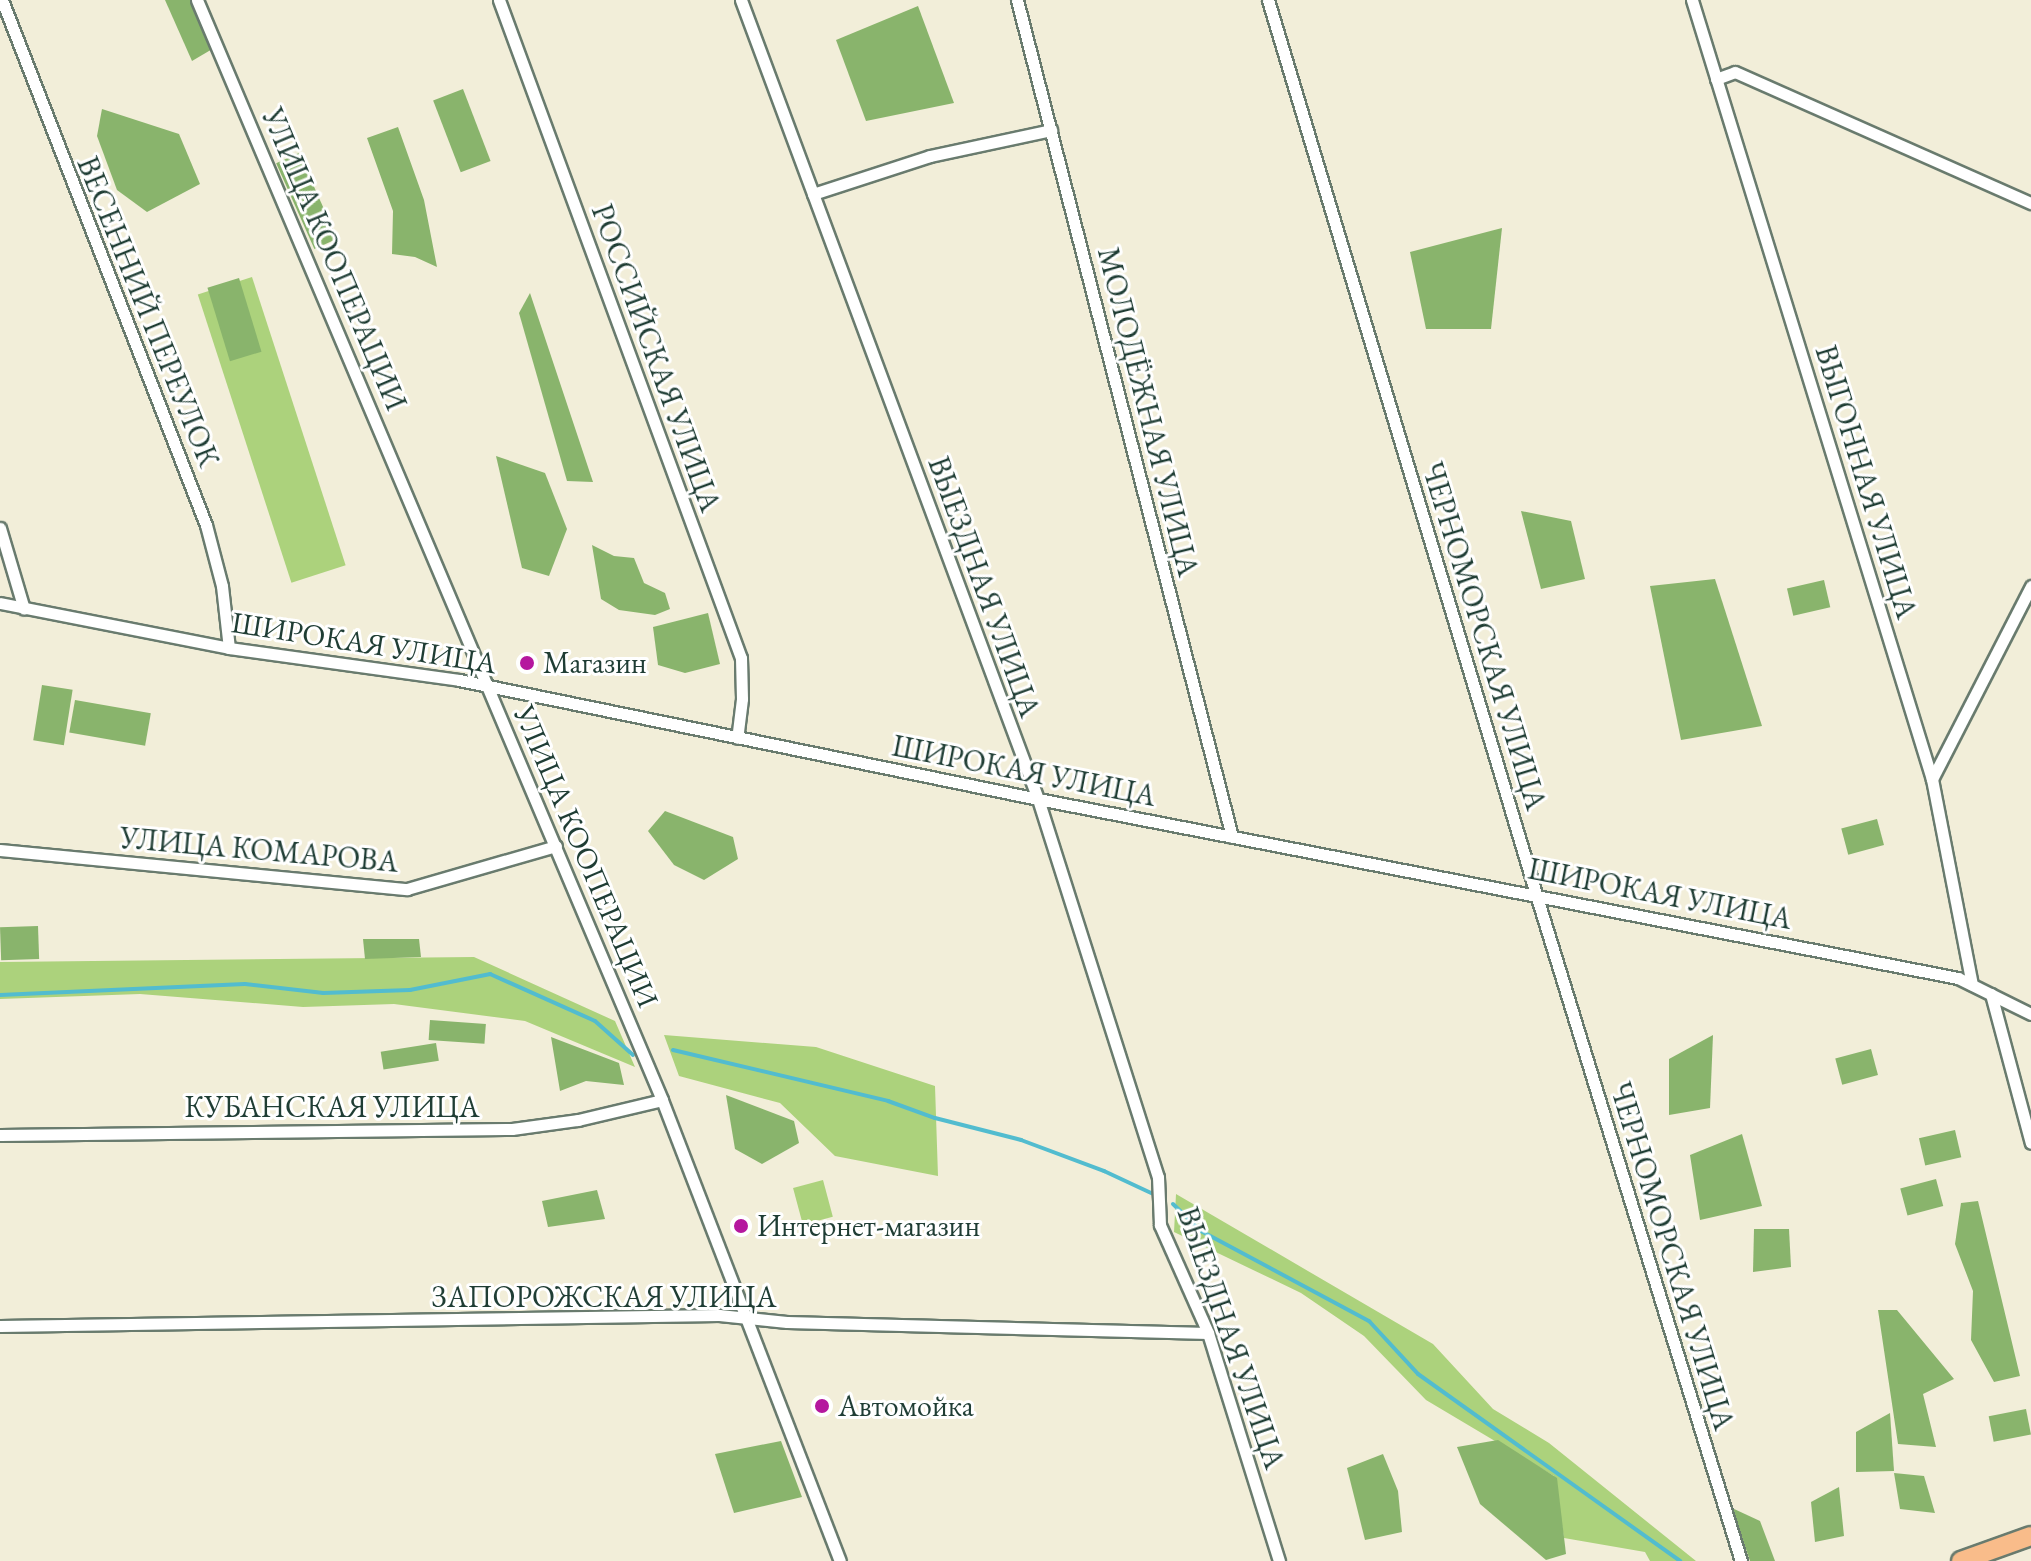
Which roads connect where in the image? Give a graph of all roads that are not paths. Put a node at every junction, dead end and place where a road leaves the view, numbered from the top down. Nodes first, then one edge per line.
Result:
1 (2, 0) edge
2 (197, 0) edge
3 (499, 0) edge
4 (741, 0) edge
5 (1017, 0) edge
6 (1268, 0) edge
7 (1692, 0) edge
8 (1716, 79) junction
9 (1051, 130) junction
10 (813, 194) junction
11 (2031, 203) edge
12 (0, 528) edge
13 (2031, 586) edge
14 (0, 603) edge
15 (24, 609) junction
16 (229, 648) junction
17 (489, 686) junction
18 (737, 738) junction
19 (1932, 779) junction
20 (1038, 799) junction
21 (1232, 837) junction
22 (556, 846) junction
23 (0, 850) edge
24 (1536, 894) junction
25 (1972, 984) junction
26 (1991, 994) junction
27 (2031, 1014) edge
28 (662, 1100) junction
29 (0, 1135) edge
30 (2031, 1143) edge
31 (747, 1319) junction
32 (0, 1326) edge
33 (1208, 1333) junction
34 (2031, 1536) edge
35 (840, 1561) edge
36 (1279, 1561) edge
37 (1741, 1561) edge
38 (1961, 1561) edge

1 - 16 street, ВЕСЕННИЙ ПЕРЕУЛОК
2 - 17 street, УЛИЦА КООПЕРАЦИИ
3 - 18 street, РОССИЙСКАЯ УЛИЦА
4 - 10 street, ВЫЕЗДНАЯ УЛИЦА
5 - 9 street, МОЛОДЁЖНАЯ УЛИЦА
6 - 24 street, ЧЕРНОМОРСКАЯ УЛИЦА
7 - 8 street, ВЫГОННАЯ УЛИЦА
8 - 11 street
8 - 19 street, ВЫГОННАЯ УЛИЦА
9 - 10 street
9 - 21 street, МОЛОДЁЖНАЯ УЛИЦА
10 - 20 street, ВЫЕЗДНАЯ УЛИЦА
12 - 15 street
13 - 19 street
14 - 15 street, ШИРОКАЯ УЛИЦА
15 - 16 street, ШИРОКАЯ УЛИЦА
16 - 17 street, ШИРОКАЯ УЛИЦА
17 - 18 street, ШИРОКАЯ УЛИЦА
17 - 22 street, УЛИЦА КООПЕРАЦИИ
18 - 20 street, ШИРОКАЯ УЛИЦА
19 - 25 street, ВЫГОННАЯ УЛИЦА
20 - 21 street, ШИРОКАЯ УЛИЦА
20 - 33 street, ВЫЕЗДНАЯ УЛИЦА
21 - 24 street, ШИРОКАЯ УЛИЦА
22 - 23 street, УЛИЦА КОМАРОВА
22 - 28 street, УЛИЦА КООПЕРАЦИИ
24 - 25 street, ШИРОКАЯ УЛИЦА
24 - 37 street, ЧЕРНОМОРСКАЯ УЛИЦА
25 - 26 street, ШИРОКАЯ УЛИЦА
26 - 27 street, ШИРОКАЯ УЛИЦА
26 - 30 street
28 - 29 street, КУБАНСКАЯ УЛИЦА
28 - 31 street, УЛИЦА КООПЕРАЦИИ
31 - 32 street, ЗАПОРОЖСКАЯ УЛИЦА
31 - 33 street, ЗАПОРОЖСКАЯ УЛИЦА
31 - 35 street, УЛИЦА КООПЕРАЦИИ
33 - 36 street, ВЫЕЗДНАЯ УЛИЦА
34 - 38 main road

